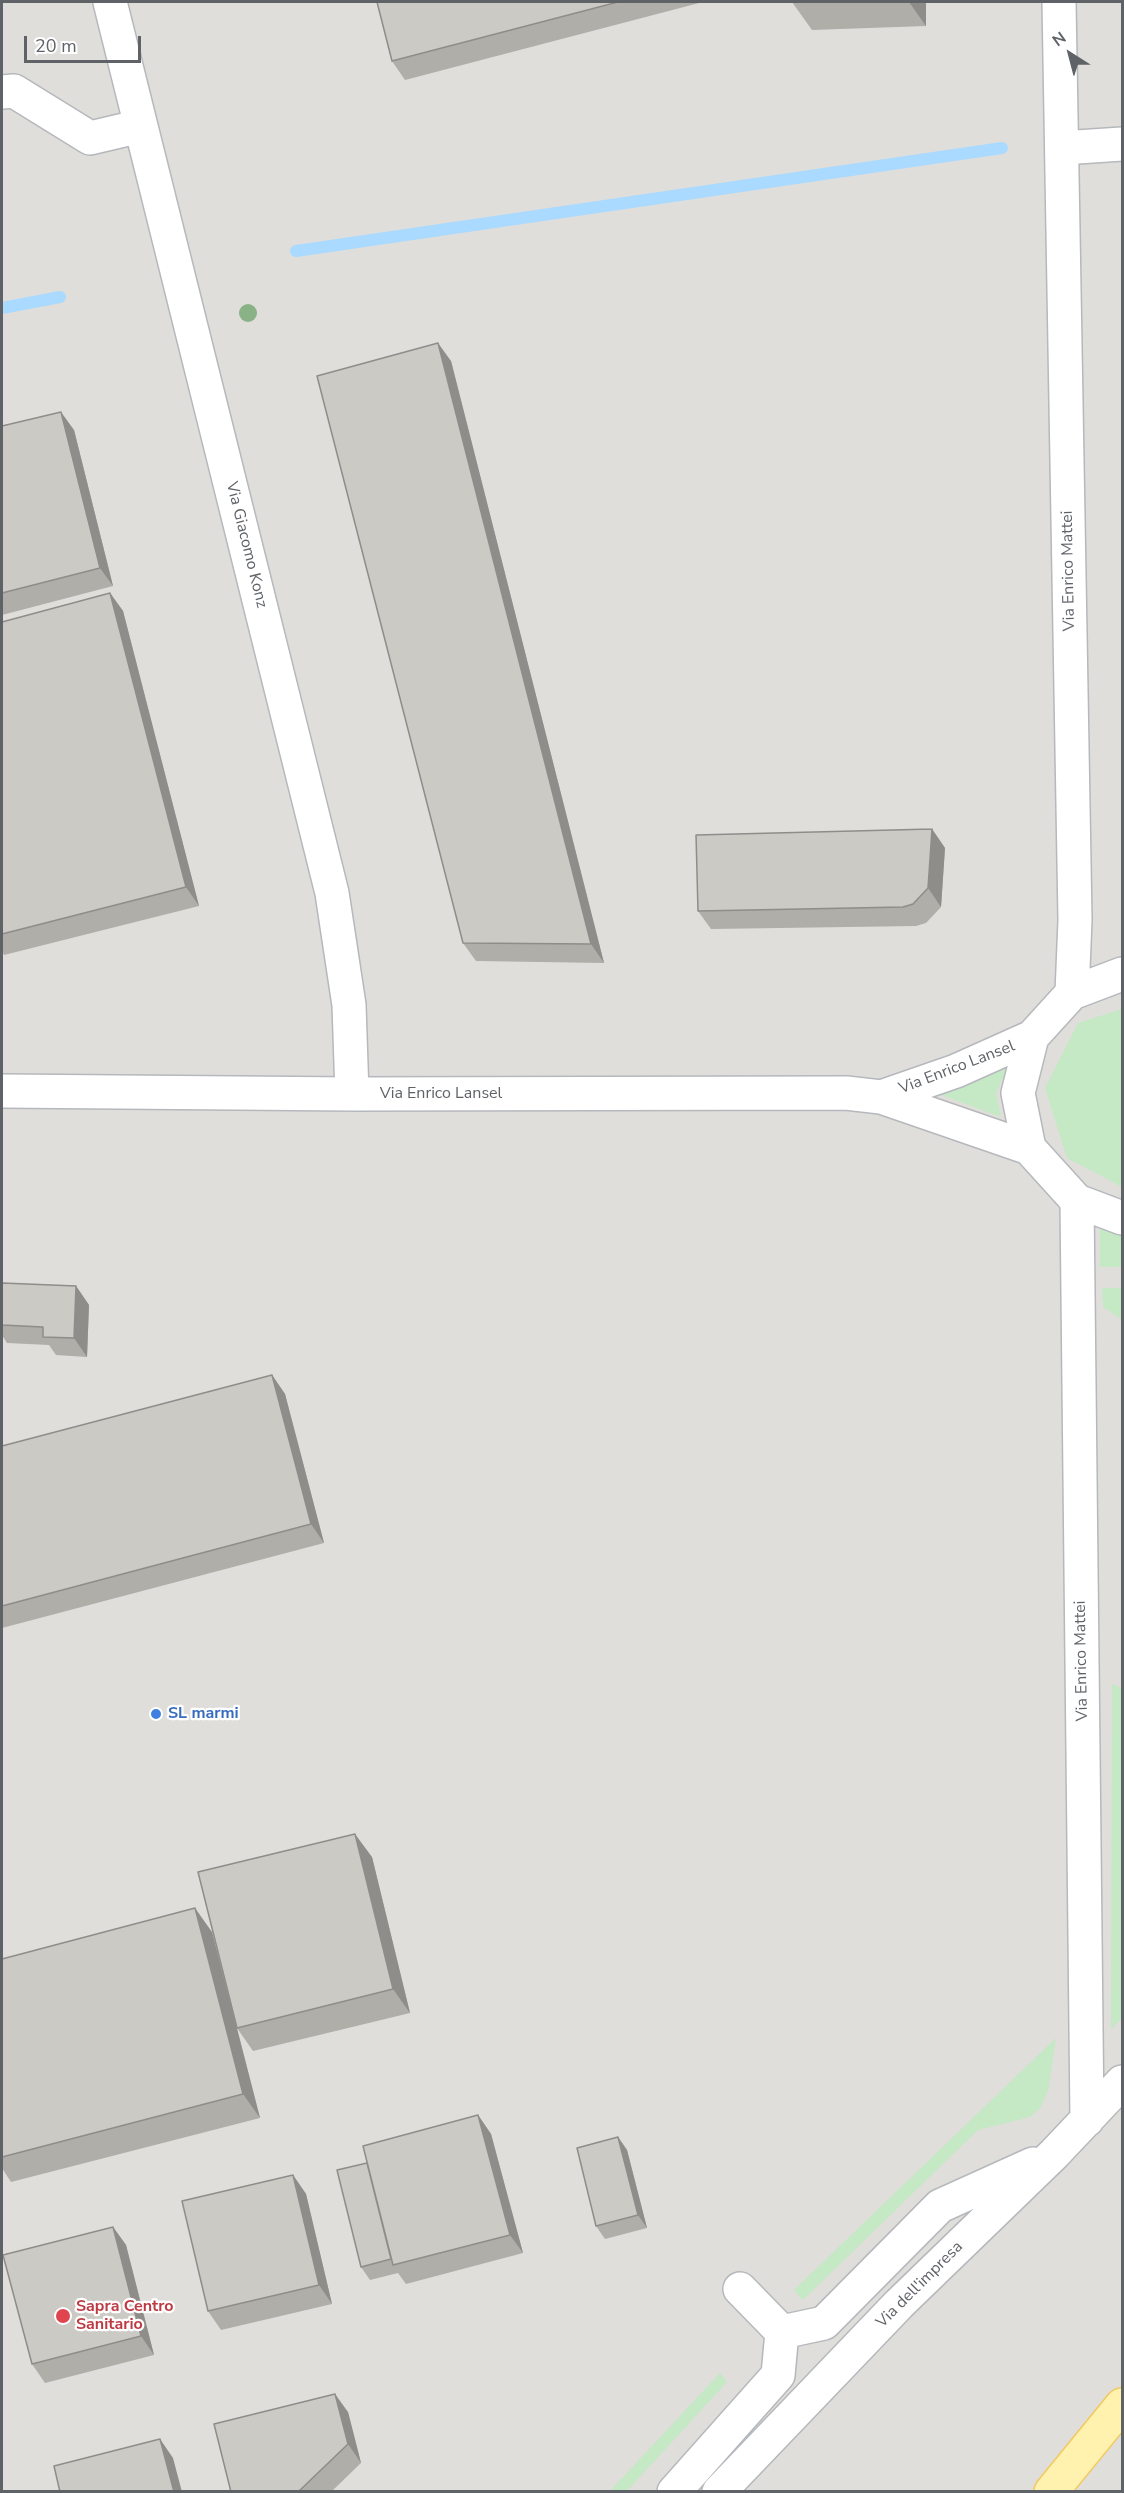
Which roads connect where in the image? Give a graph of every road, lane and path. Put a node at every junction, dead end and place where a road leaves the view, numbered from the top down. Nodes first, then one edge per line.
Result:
1 (111, 2) edge
2 (1059, 2) edge
3 (2, 92) edge
4 (141, 126) junction
5 (1122, 144) edge
6 (1062, 148) junction
7 (1122, 974) edge
8 (1072, 993) junction
9 (1032, 1037) junction
10 (2, 1091) edge
11 (352, 1094) junction
12 (881, 1097) junction
13 (1029, 1148) junction
14 (1077, 1201) junction
15 (1122, 1218) edge
16 (1122, 2082) edge
17 (1087, 2120) junction
18 (1054, 2154) junction
19 (740, 2289) dead end
20 (782, 2332) junction
21 (1122, 2405) edge
22 (674, 2492) edge
23 (719, 2492) edge
24 (1051, 2492) edge

1 - 4 street, Via Giacomo Konz
2 - 6 street, Via Enrico Mattei
3 - 4 street
4 - 11 street, Via Giacomo Konz
5 - 6 street
6 - 8 street, Via Enrico Mattei
7 - 8 street
8 - 9 street
9 - 12 street, Via Enrico Lansel
9 - 13 street
10 - 11 street, Via Enrico Lansel
11 - 12 street, Via Enrico Lansel
12 - 13 street, Via Enrico Lansel
13 - 14 street
14 - 15 street
14 - 17 street, Via Enrico Mattei
16 - 17 street, Via dell'impresa
17 - 18 street, Via dell'impresa
18 - 20 street
18 - 23 street, Via dell'impresa
19 - 20 street
20 - 22 street
21 - 24 main road

